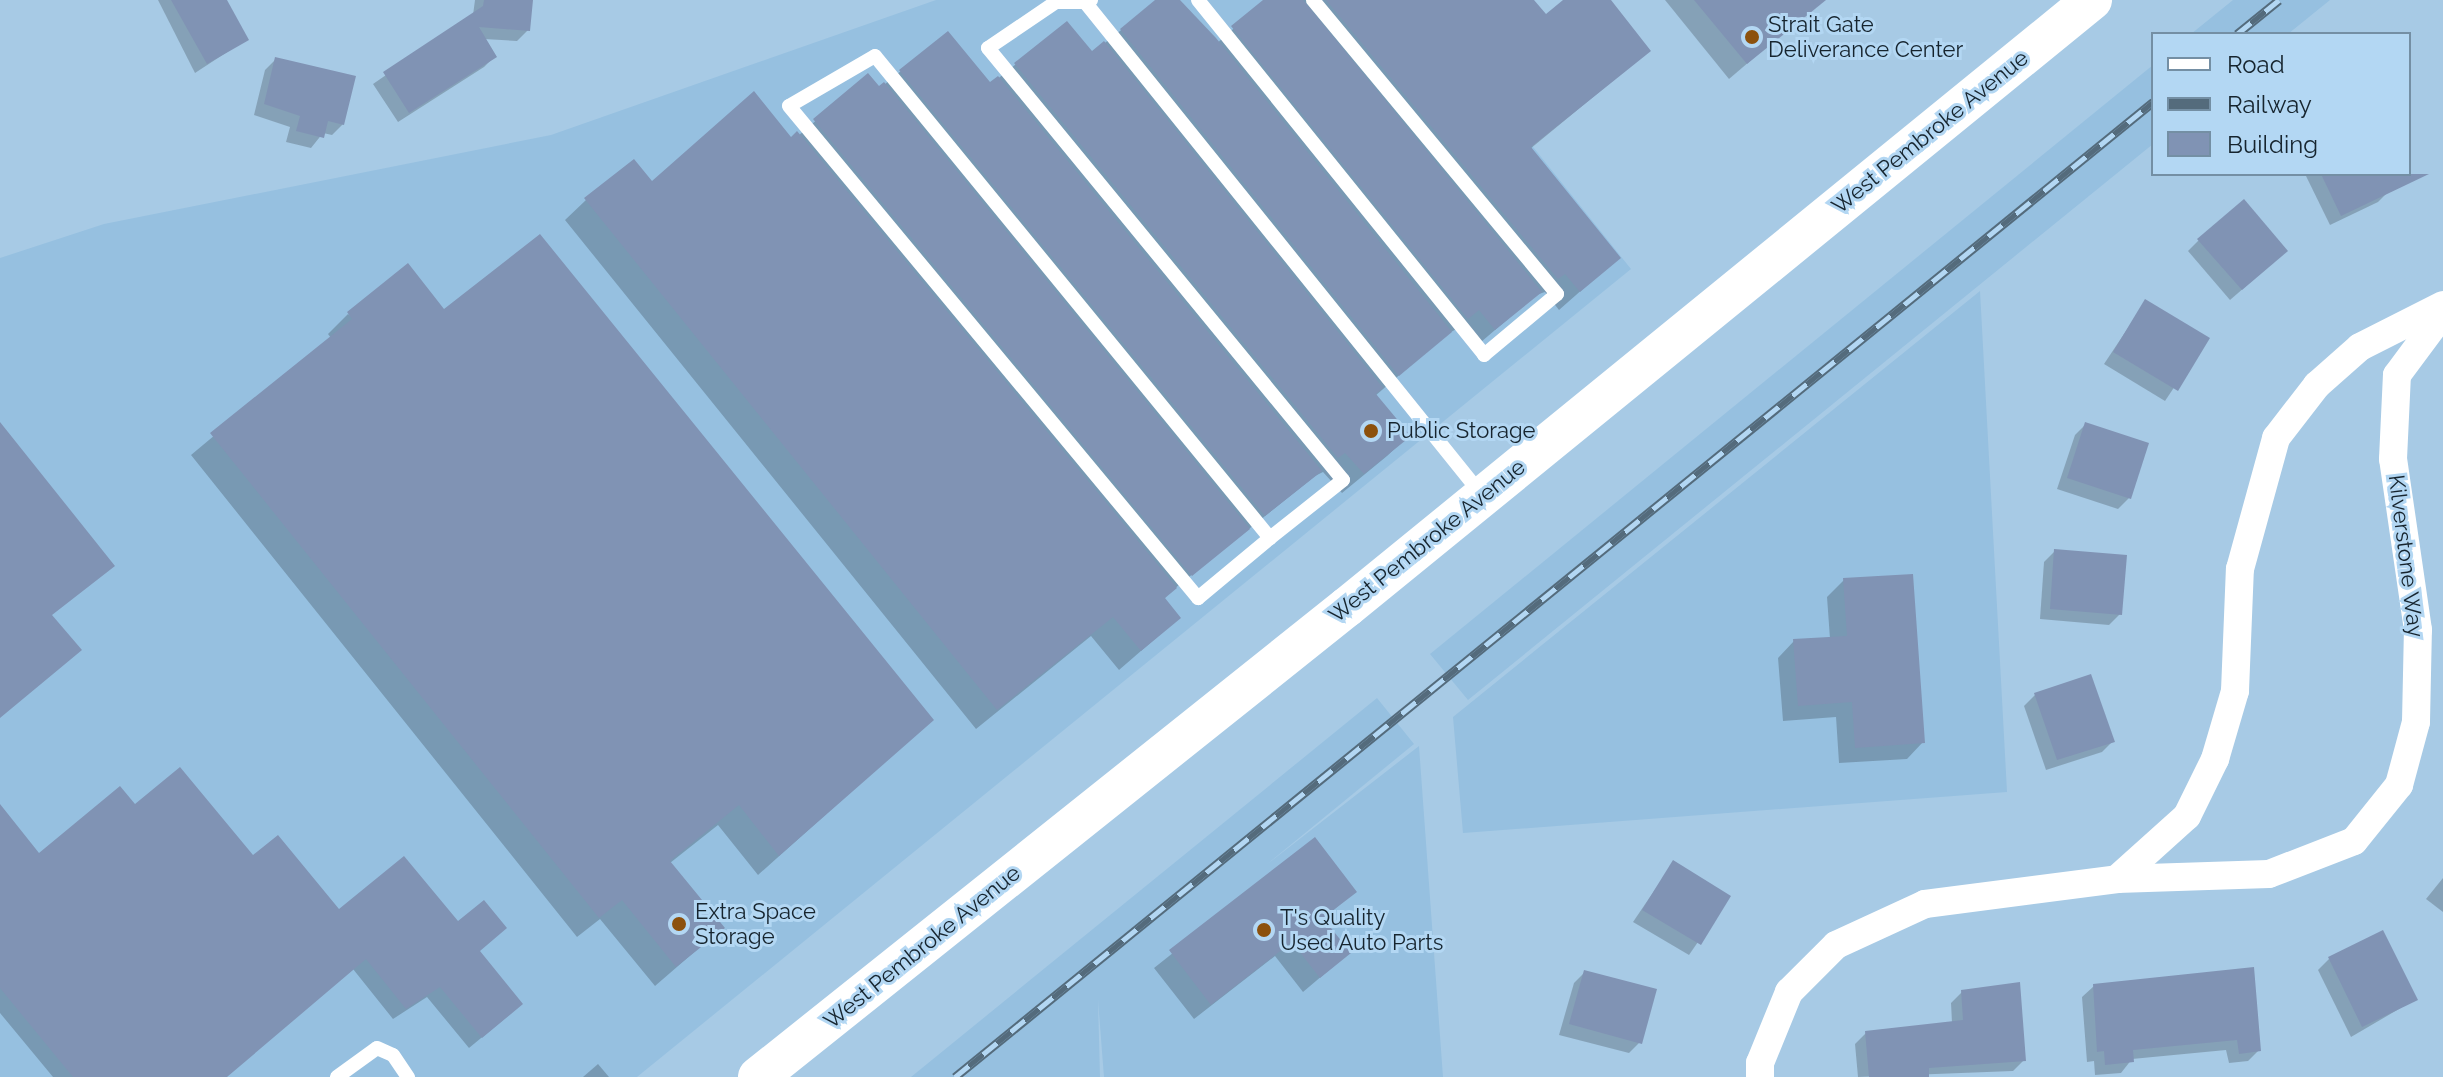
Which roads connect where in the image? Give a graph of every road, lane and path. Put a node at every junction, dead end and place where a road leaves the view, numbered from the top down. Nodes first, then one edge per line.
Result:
1 (1198, 0) edge
2 (1313, 0) edge
3 (2092, 0) edge
4 (1088, 1) edge
5 (2443, 305) edge
6 (2443, 313) edge
7 (1483, 496) junction
8 (1270, 538) junction
9 (2117, 879) junction
10 (337, 1077) edge
11 (408, 1077) edge
12 (758, 1077) edge
13 (1760, 1077) edge

1 - 2 lane
3 - 7 main road, West Pembroke Avenue
4 - 7 lane
4 - 8 lane
5 - 9 street
6 - 9 street, Kilverstone Way
7 - 12 main road, West Pembroke Avenue
8 - 8 lane
9 - 13 street, Kilverstone Way
10 - 11 lane

